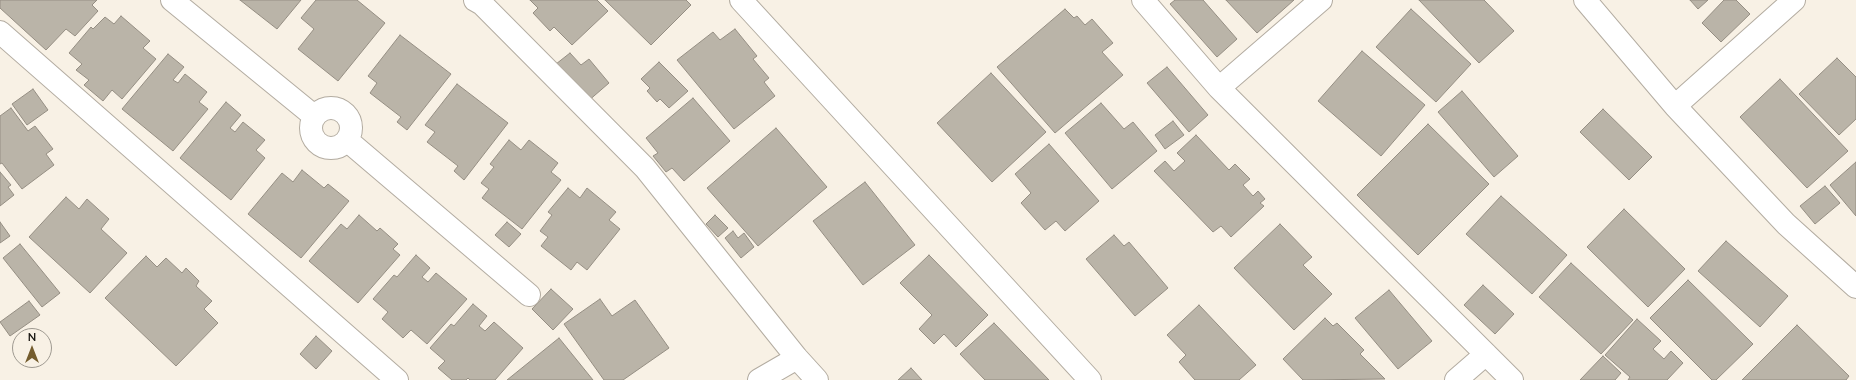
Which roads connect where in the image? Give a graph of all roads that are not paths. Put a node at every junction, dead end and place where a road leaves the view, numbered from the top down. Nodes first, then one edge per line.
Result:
1 (172, 0) edge
2 (741, 0) edge
3 (1143, 0) edge
4 (1321, 0) edge
5 (1586, 0) edge
6 (1794, 0) edge
7 (481, 1) edge
8 (0, 32) edge
9 (1219, 88) junction
10 (1675, 106) junction
11 (314, 116) junction
12 (348, 141) junction
13 (1856, 287) edge
14 (529, 294) dead end
15 (1486, 354) junction
16 (797, 358) junction
17 (397, 380) edge
18 (759, 380) edge
19 (817, 380) edge
20 (1090, 380) edge
21 (1456, 380) edge
22 (1512, 380) edge

1 - 11 street
2 - 20 street
3 - 9 street
4 - 9 street
5 - 10 street
6 - 10 street
7 - 16 street
8 - 17 street
9 - 15 street
10 - 13 street
11 - 12 street
11 - 12 street
12 - 14 street
15 - 21 street
15 - 22 street
16 - 18 street
16 - 19 street

